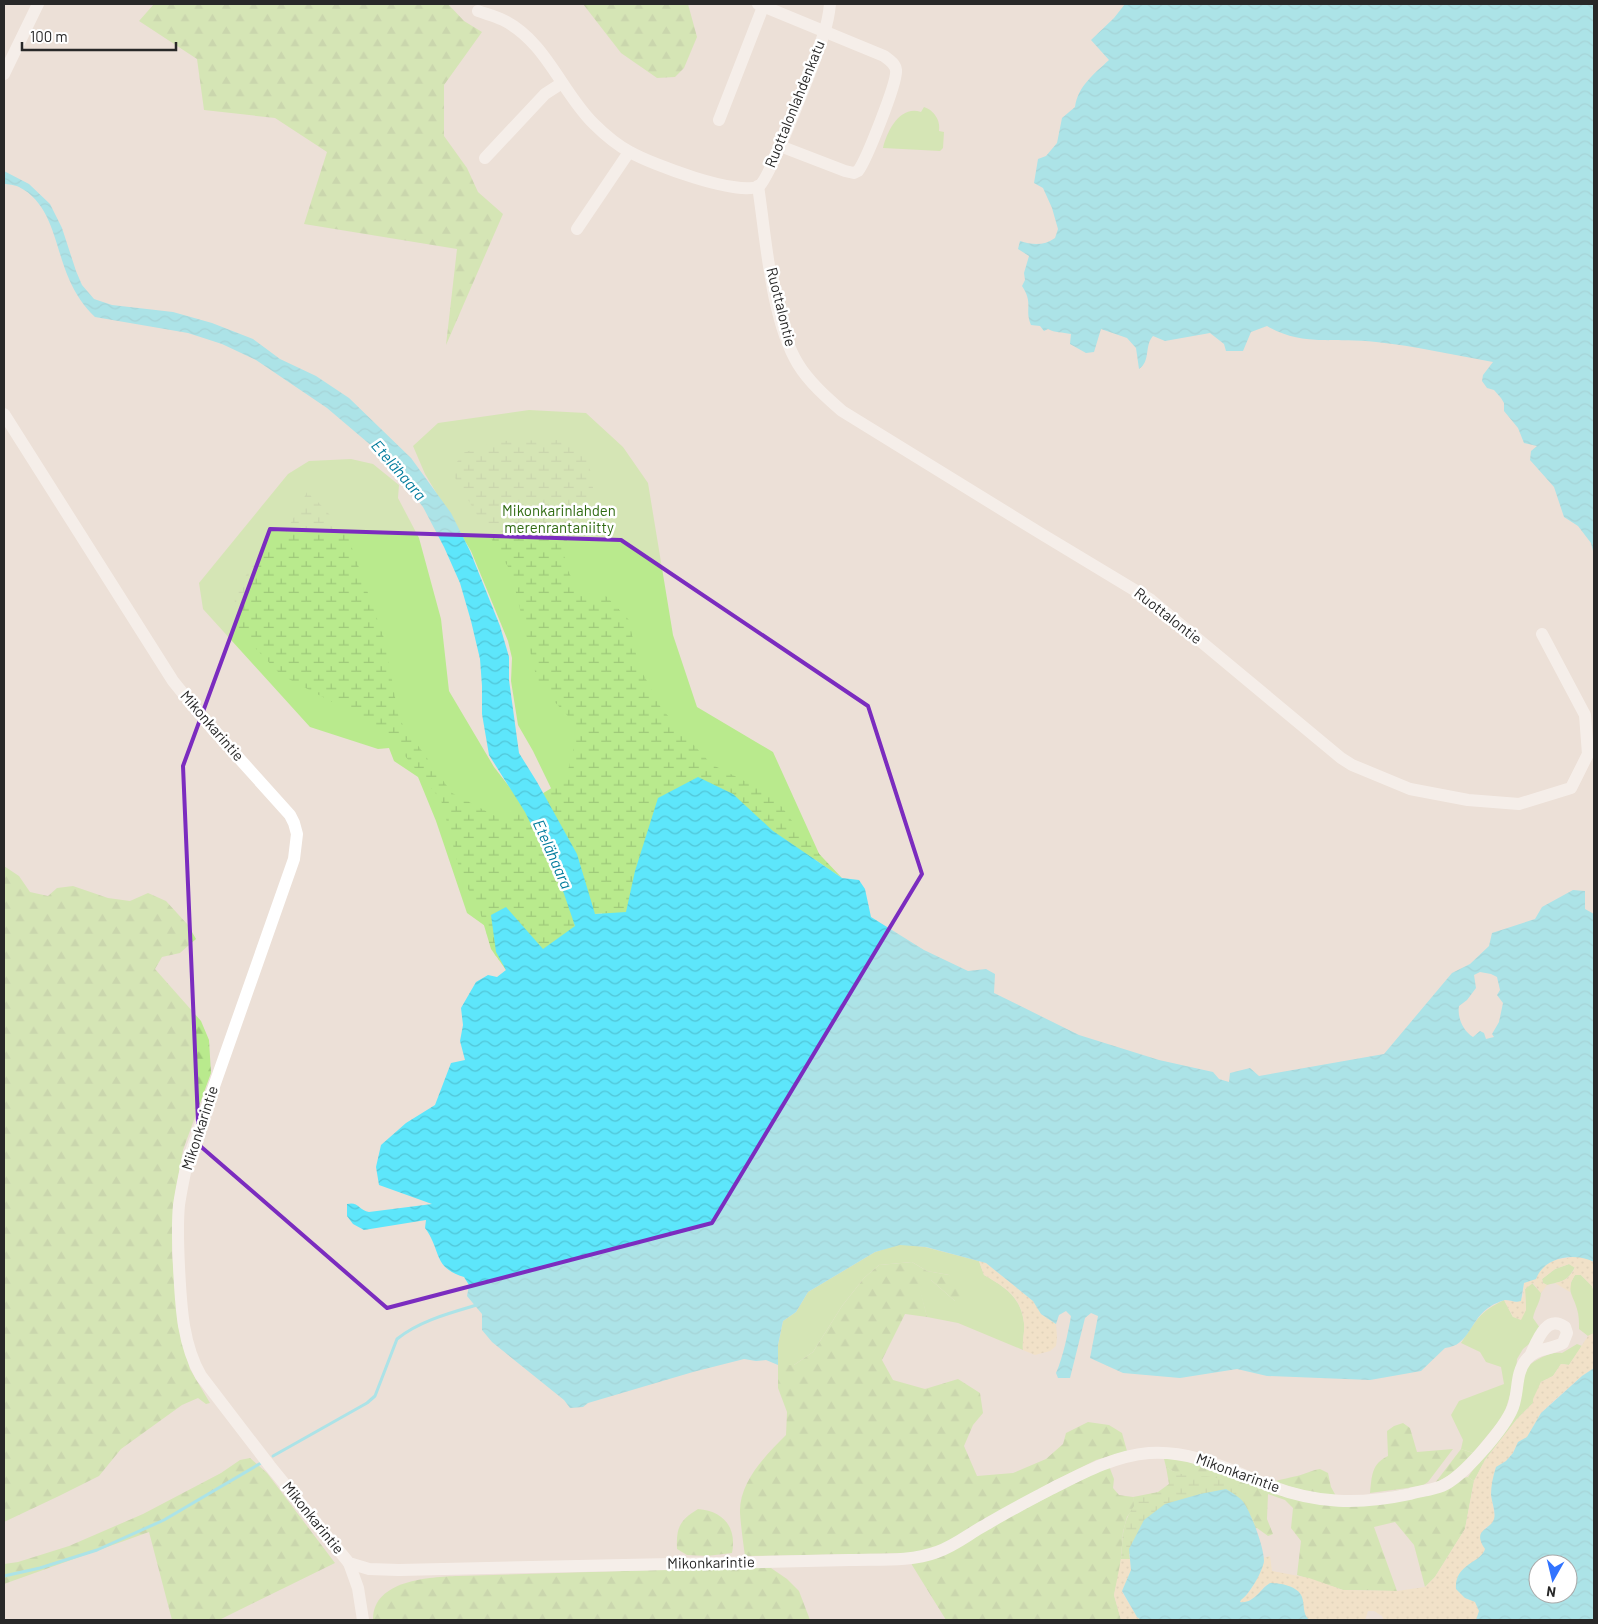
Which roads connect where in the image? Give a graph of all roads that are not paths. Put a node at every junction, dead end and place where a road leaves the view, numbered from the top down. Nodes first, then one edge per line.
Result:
1 (38, 4) edge
2 (830, 4) edge
3 (761, 5) edge
4 (478, 11) dead end
5 (824, 32) junction
6 (4, 74) edge
7 (562, 83) junction
8 (719, 120) dead end
9 (780, 146) junction
10 (630, 152) junction
11 (485, 158) dead end
12 (758, 186) junction
13 (577, 229) dead end
14 (4, 414) edge
15 (1542, 634) dead end
16 (1531, 1354) dead end
17 (349, 1563) junction
18 (363, 1620) edge

1 - 6 street
2 - 5 street, Ruottalonlahdenkatu
3 - 5 street
3 - 8 street
4 - 7 street, Ruottalonlahdenkatu
5 - 9 street, Ruottalonlahdenkatu
5 - 9 street
7 - 10 street, Ruottalonlahdenkatu
7 - 11 street
9 - 12 street, Ruottalonlahdenkatu
10 - 12 street, Ruottalonlahdenkatu
10 - 13 street
12 - 15 street, Ruottalontie
14 - 17 street, Mikonkarintie
16 - 17 street, Mikonkarintie
17 - 18 street

